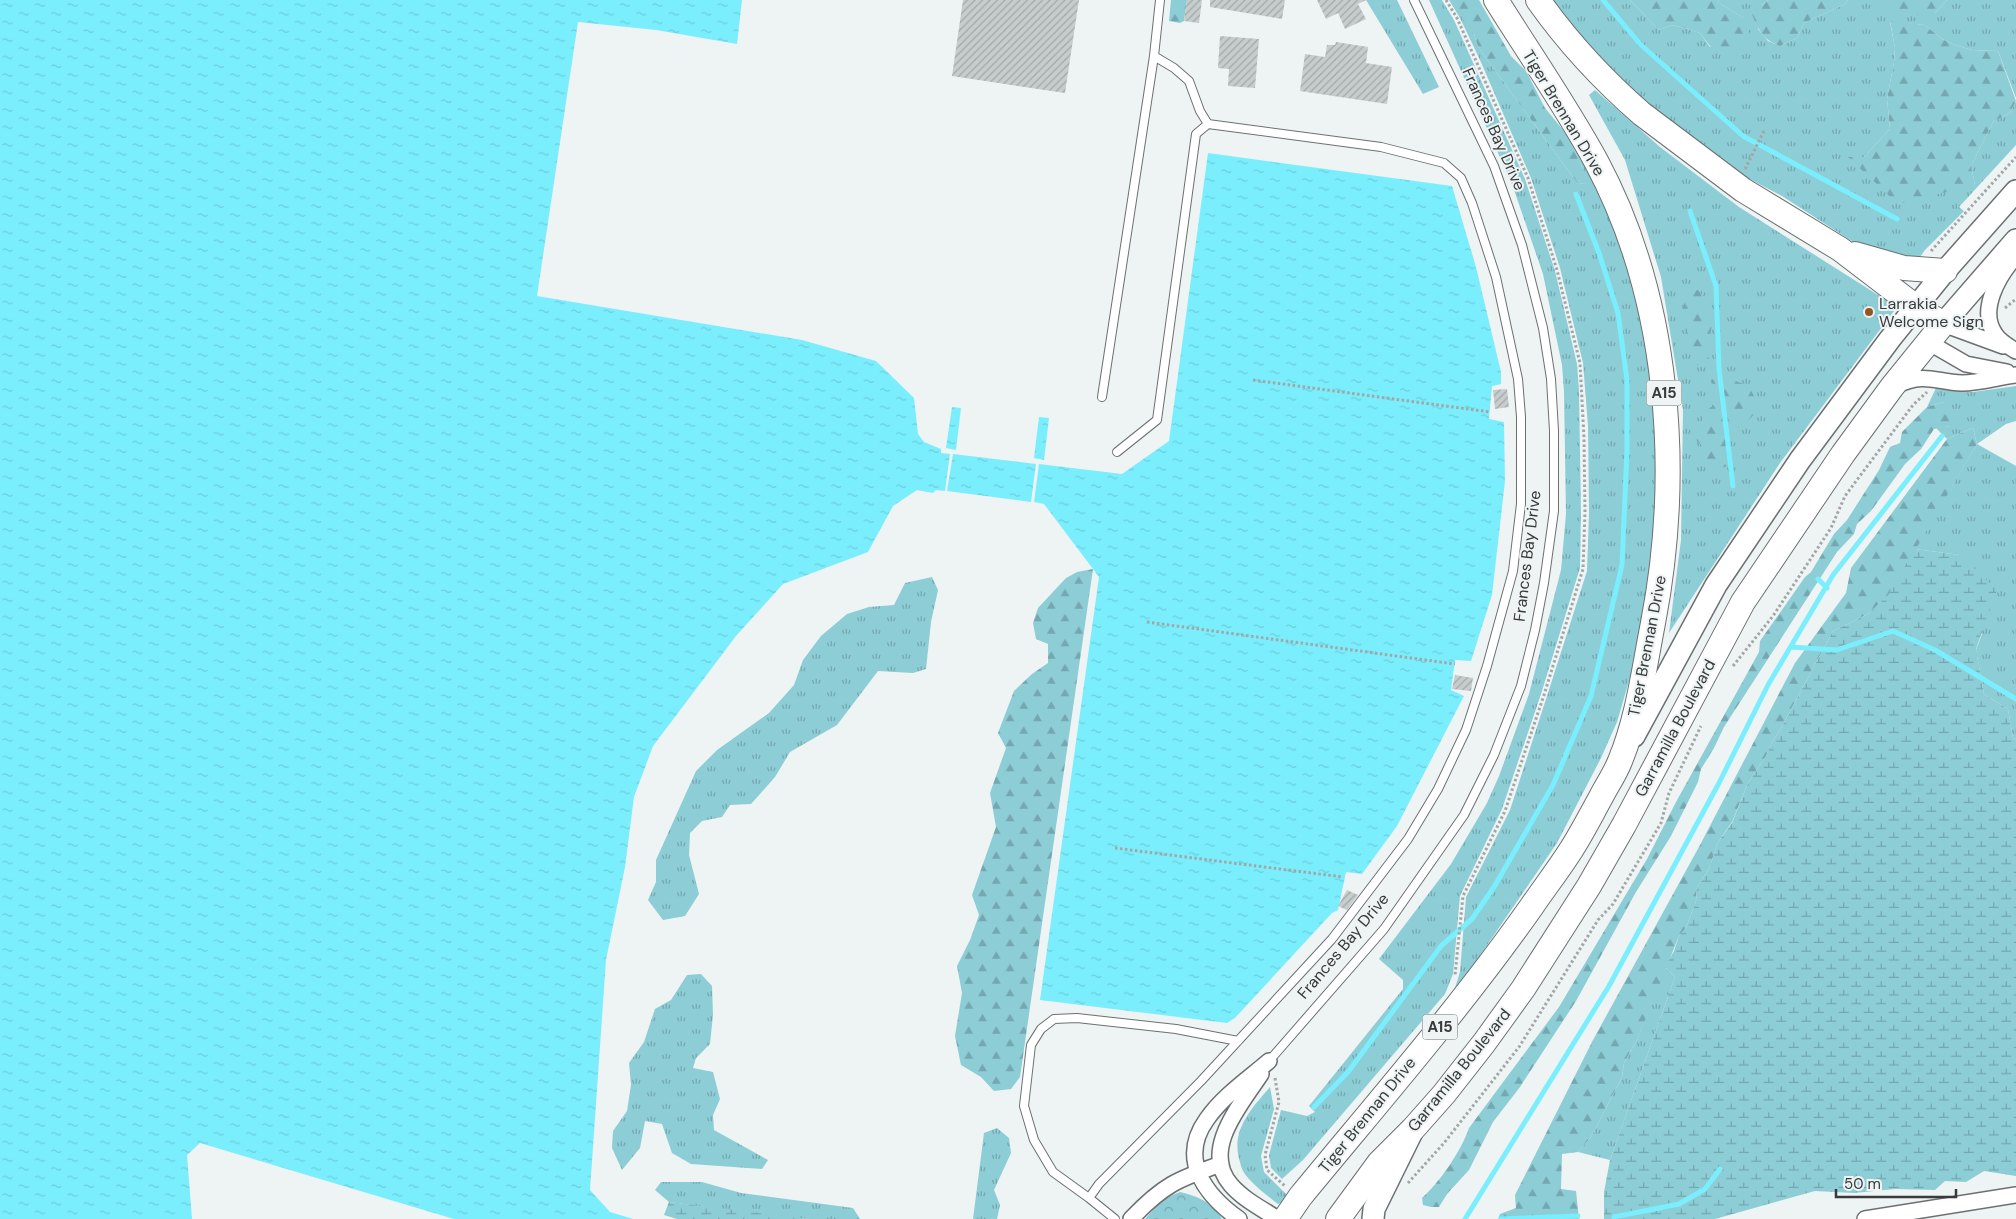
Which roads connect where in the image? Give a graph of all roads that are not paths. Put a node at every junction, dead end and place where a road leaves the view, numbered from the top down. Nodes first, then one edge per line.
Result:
1 (1160, 0) edge
2 (1414, 0) edge
3 (1496, 0) edge
4 (1538, 0) edge
5 (1154, 56) junction
6 (1208, 124) junction
7 (2016, 191) edge
8 (2016, 240) edge
9 (1840, 249) junction
10 (2016, 256) edge
11 (1946, 271) junction
12 (1911, 313) junction
13 (1936, 333) junction
14 (2016, 351) edge
15 (2016, 374) edge
16 (1892, 387) junction
17 (1102, 397) dead end
18 (1117, 452) dead end
19 (1620, 762) junction
20 (1238, 1041) junction
21 (1269, 1061) junction
22 (1413, 1129) junction
23 (1221, 1164) junction
24 (1197, 1172) junction
25 (2016, 1195) edge
26 (1089, 1198) junction
27 (1115, 1219) edge
28 (1131, 1219) edge
29 (1239, 1219) edge
30 (1278, 1219) edge
31 (1285, 1219) edge
32 (1338, 1219) edge
33 (1373, 1219) edge
34 (1865, 1219) edge

1 - 5 lane
2 - 21 lane, Frances Bay Drive
3 - 19 main road, Tiger Brennan Drive / A15
4 - 9 main road
5 - 6 lane
5 - 17 lane
6 - 18 lane
6 - 20 lane
7 - 11 street, Garramilla Boulevard
8 - 13 street, Garramilla Boulevard
9 - 11 main road
9 - 12 main road
10 - 14 street
11 - 12 street, Garramilla Boulevard
12 - 13 main road
12 - 19 street, Garramilla Boulevard
13 - 14 street
13 - 15 street
13 - 16 main road, Garramilla Boulevard
15 - 16 street
16 - 22 main road, Garramilla Boulevard
19 - 31 main road, Tiger Brennan Drive / A15
20 - 26 lane
20 - 26 lane
21 - 23 street, Frances Bay Drive
21 - 24 street, Frances Bay Drive
22 - 32 main road, Garramilla Boulevard
22 - 33 street
23 - 24 street
23 - 30 street
24 - 28 street
24 - 29 street
25 - 34 street
26 - 27 lane

